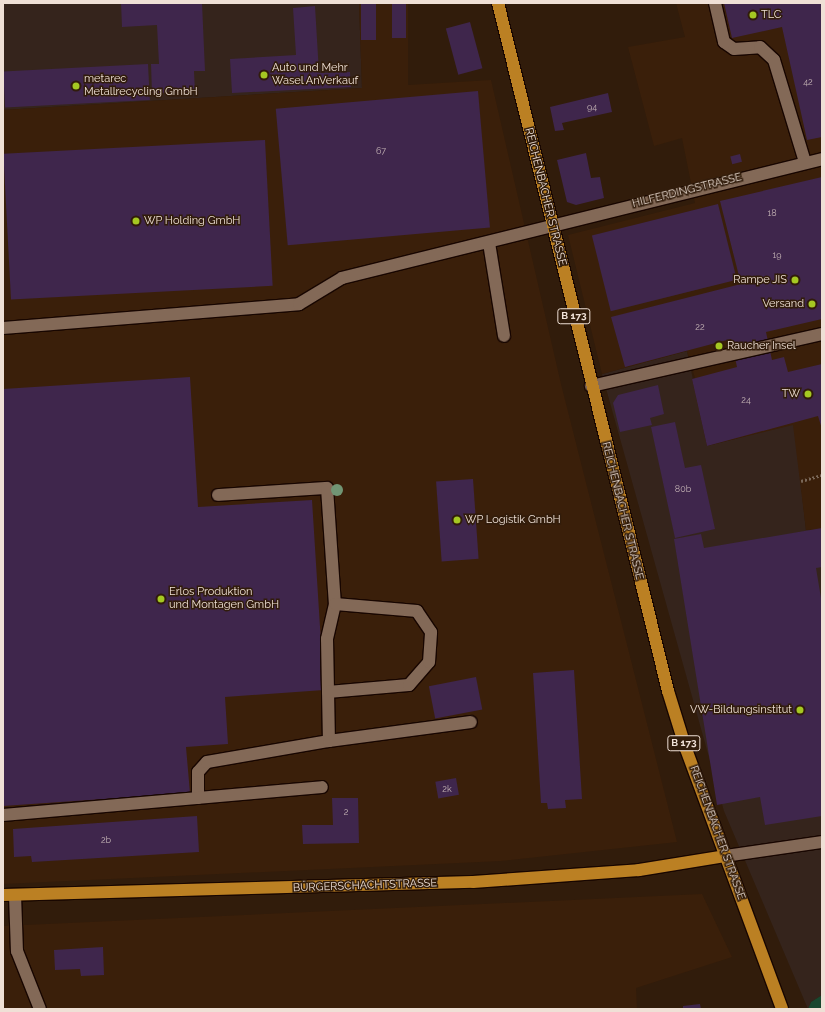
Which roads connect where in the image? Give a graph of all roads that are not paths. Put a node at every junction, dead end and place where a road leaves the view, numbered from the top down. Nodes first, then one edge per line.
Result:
1 (498, 3) edge
2 (715, 3) edge
3 (822, 159) edge
4 (804, 162) junction
5 (552, 225) junction
6 (489, 243) junction
7 (3, 328) edge
8 (822, 334) edge
9 (504, 336) dead end
10 (591, 386) junction
11 (218, 495) dead end
12 (335, 604) junction
13 (328, 692) junction
14 (471, 722) dead end
15 (329, 741) junction
16 (322, 787) dead end
17 (198, 798) junction
18 (3, 815) edge
19 (822, 842) edge
20 (725, 856) junction
21 (3, 895) edge
22 (15, 895) junction
23 (40, 1009) edge
24 (782, 1009) edge

1 - 5 main road, REICHENBACHER STRASSE / B 173
2 - 4 lane
3 - 4 lane, HILFERDINGSTRASSE
4 - 5 lane, HILFERDINGSTRASSE
5 - 6 lane, HILFERDINGSTRASSE
5 - 10 main road, REICHENBACHER STRASSE / B 173
6 - 7 lane, HILFERDINGSTRASSE
6 - 9 lane
8 - 10 lane
10 - 20 main road, REICHENBACHER STRASSE / B 173
11 - 12 lane
12 - 13 lane
12 - 13 lane
13 - 15 lane
14 - 15 lane
15 - 17 lane
16 - 17 lane
17 - 18 lane
19 - 20 lane
20 - 22 main road, BÜRGERSCHACHTSTRASSE
20 - 24 main road, REICHENBACHER STRASSE / B 173
21 - 22 main road, BÜRGERSCHACHTSTRASSE
22 - 23 lane

